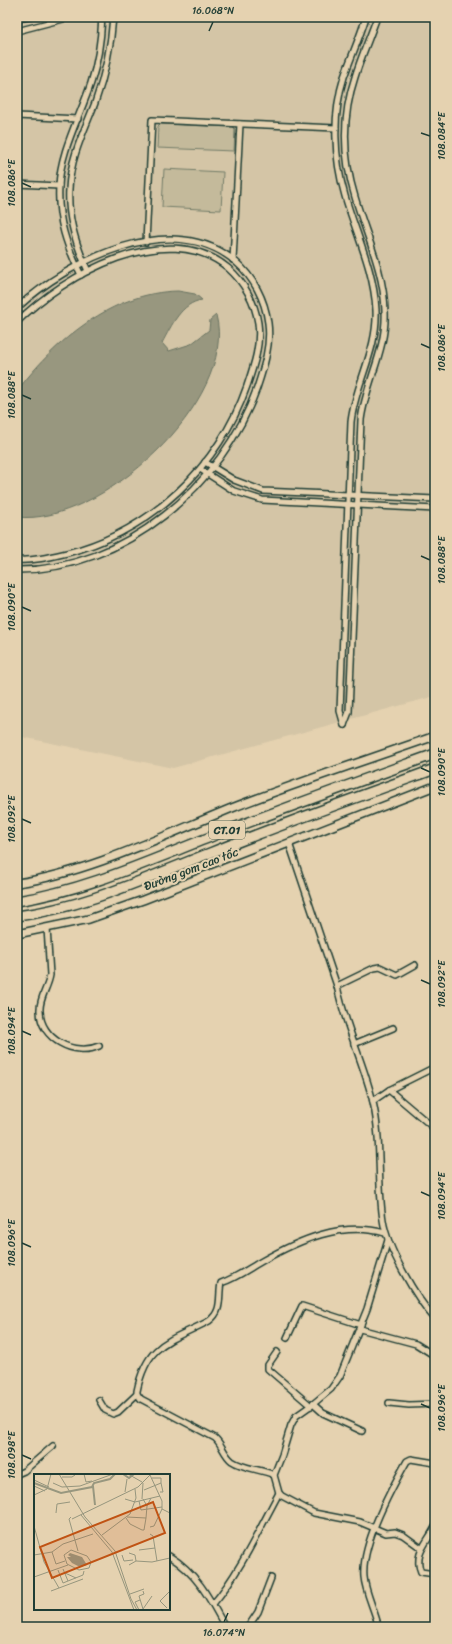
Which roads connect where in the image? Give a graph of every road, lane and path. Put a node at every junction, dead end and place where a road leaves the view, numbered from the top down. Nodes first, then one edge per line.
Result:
1 (29, 17) edge
2 (71, 17) edge
3 (102, 17) edge
4 (113, 17) edge
5 (366, 17) edge
6 (377, 17) edge
7 (17, 20) edge
8 (17, 31) edge
9 (17, 116) edge
10 (78, 119) junction
11 (240, 124) junction
12 (336, 128) junction
13 (17, 184) edge
14 (59, 186) junction
15 (146, 242) junction
16 (233, 260) junction
17 (84, 262) junction
18 (77, 266) junction
19 (88, 271) junction
20 (81, 275) junction
21 (17, 308) edge
22 (17, 322) edge
23 (205, 462) junction
24 (214, 468) junction
25 (200, 469) junction
26 (207, 476) junction
27 (349, 496) junction
28 (358, 496) junction
29 (435, 499) edge
30 (348, 505) junction
31 (358, 506) junction
32 (435, 508) edge
33 (97, 543) junction
34 (101, 552) junction
35 (17, 560) edge
36 (17, 570) edge
37 (435, 736) edge
38 (435, 754) edge
39 (435, 769) edge
40 (435, 786) edge
41 (289, 843) junction
42 (17, 883) edge
43 (17, 901) edge
44 (17, 916) edge
45 (47, 928) junction
46 (17, 934) edge
47 (415, 966) dead end
48 (337, 986) junction
49 (393, 1028) dead end
50 (354, 1044) junction
51 (99, 1046) dead end
52 (435, 1067) edge
53 (389, 1090) junction
54 (373, 1101) junction
55 (435, 1129) edge
56 (385, 1233) junction
57 (388, 1240) junction
58 (435, 1319) edge
59 (360, 1327) junction
60 (288, 1338) dead end
61 (277, 1352) dead end
62 (435, 1356) edge
63 (137, 1394) junction
64 (99, 1400) dead end
65 (389, 1403) dead end
66 (435, 1404) edge
67 (312, 1405) junction
68 (362, 1431) dead end
69 (53, 1446) dead end
70 (435, 1457) edge
71 (434, 1463) edge
72 (17, 1474) edge
73 (274, 1475) junction
74 (279, 1493) junction
75 (375, 1527) junction
76 (435, 1528) edge
77 (421, 1548) junction
78 (170, 1557) edge
79 (435, 1574) edge
80 (271, 1578) dead end
81 (212, 1604) junction
82 (225, 1627) edge
83 (248, 1627) edge
84 (376, 1627) edge

1 - 7 street
2 - 8 street
3 - 10 street
4 - 17 street
5 - 12 street
6 - 28 street
9 - 10 street
10 - 14 street
11 - 12 street
11 - 15 street
11 - 16 street
12 - 27 street
13 - 14 street
14 - 18 street
15 - 16 street
15 - 17 street
16 - 24 street
17 - 18 street
17 - 19 street
18 - 20 street
18 - 21 street
19 - 20 street
19 - 23 street
20 - 22 street
23 - 24 street
23 - 25 street
24 - 26 street
24 - 27 street
25 - 26 street
25 - 33 street
26 - 30 street
26 - 34 street
27 - 28 street
27 - 30 street
28 - 29 street
28 - 31 street
30 - 31 street
30 - 31 street
31 - 32 street
33 - 34 street
33 - 35 street
34 - 36 street
37 - 42 main road
38 - 43 highway, CT.01
39 - 44 highway, CT.01
40 - 41 main road, Đường gom cao tốc
41 - 45 main road, Đường gom cao tốc
41 - 48 street
45 - 46 main road, Đường gom cao tốc
45 - 51 street
47 - 48 street
48 - 50 street
49 - 50 street
50 - 54 street
52 - 53 street
53 - 54 street
53 - 55 street
54 - 56 street
56 - 57 street
56 - 63 street
57 - 58 street
57 - 59 street
59 - 60 street
59 - 62 street
59 - 67 street
61 - 67 street
63 - 64 street
63 - 73 street
65 - 66 street
67 - 68 street
67 - 73 street
69 - 72 street
70 - 71 street
71 - 75 street
73 - 74 street
74 - 75 street
74 - 81 street
75 - 77 street
75 - 84 street
76 - 77 street
77 - 79 street
78 - 81 street
80 - 83 street
81 - 82 street

